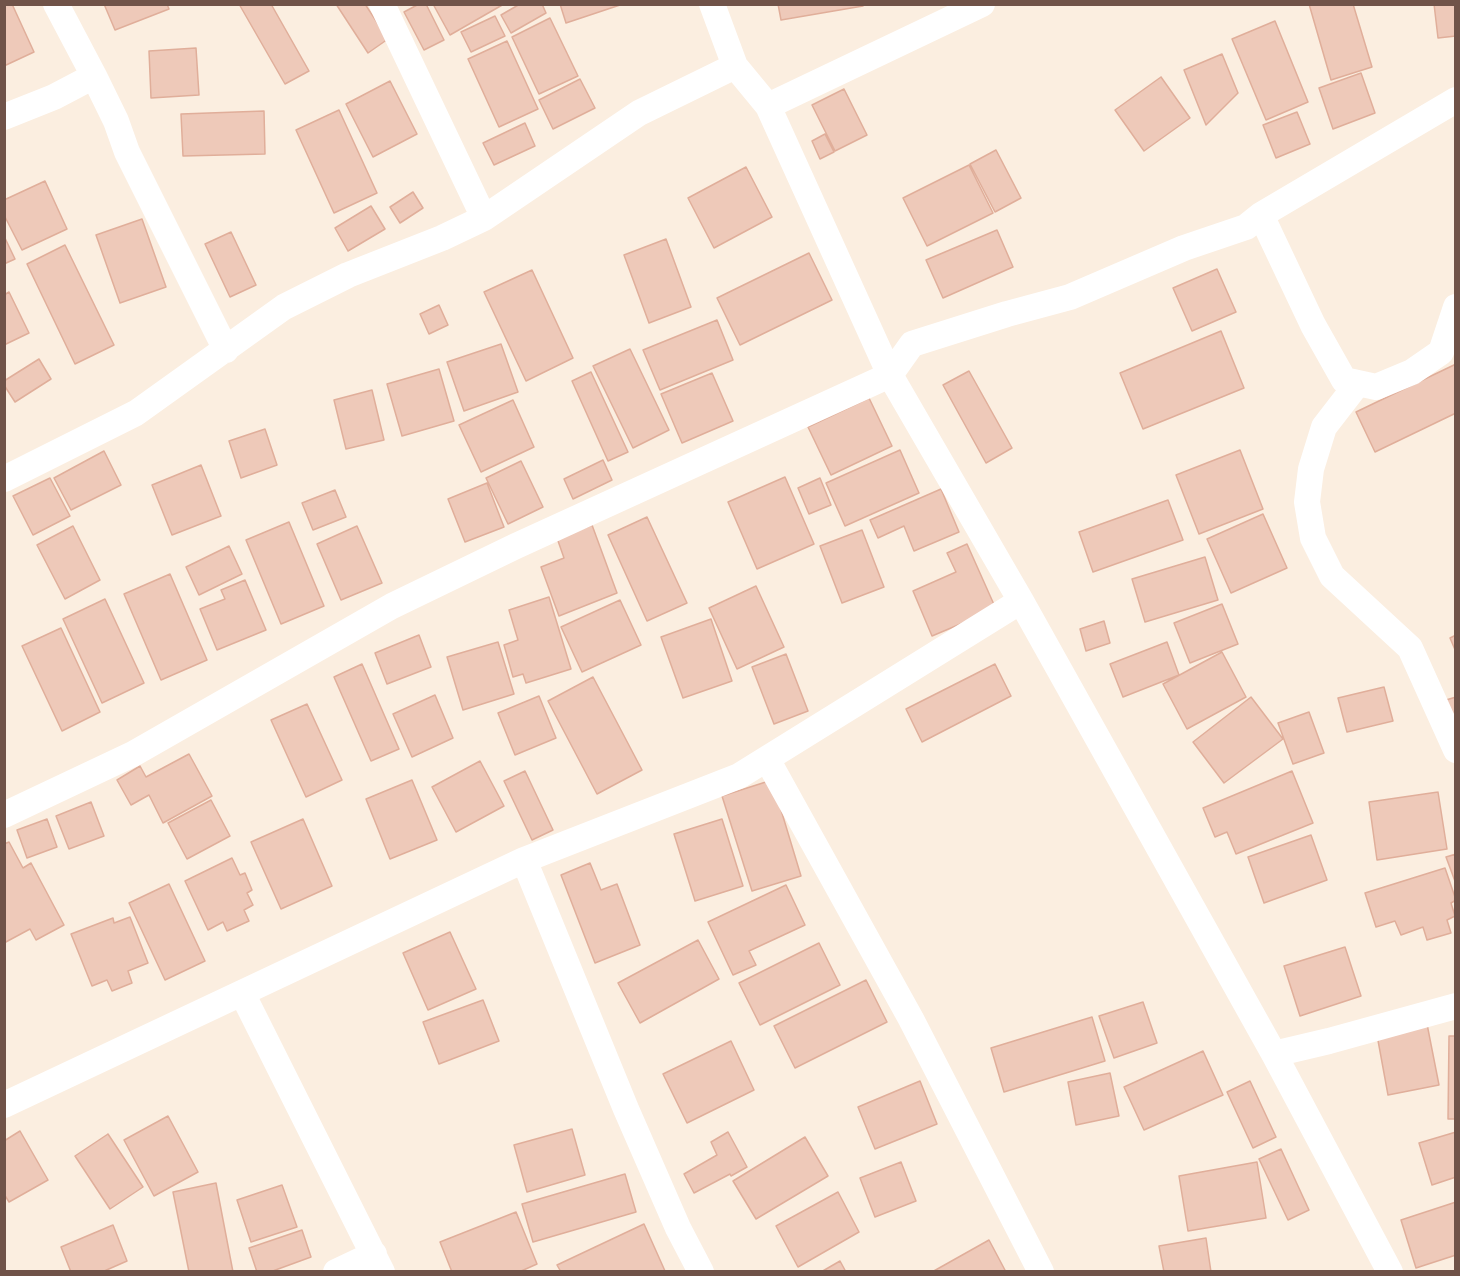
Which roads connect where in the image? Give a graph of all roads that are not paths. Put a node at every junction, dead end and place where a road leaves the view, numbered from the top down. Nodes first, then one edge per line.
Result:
1 (56, 4) edge
2 (382, 4) edge
3 (712, 4) edge
4 (982, 4) edge
5 (735, 66) junction
6 (94, 76) junction
7 (1455, 100) edge
8 (768, 106) junction
9 (4, 117) edge
10 (1261, 215) junction
11 (484, 218) junction
12 (1455, 307) edge
13 (226, 350) junction
14 (890, 375) junction
15 (1358, 383) junction
16 (4, 479) edge
17 (1021, 601) junction
18 (1455, 750) edge
19 (767, 759) junction
20 (4, 815) edge
21 (524, 861) junction
22 (242, 993) junction
23 (1455, 1006) edge
24 (1274, 1054) junction
25 (4, 1105) edge
26 (378, 1263) edge
27 (336, 1272) edge
28 (701, 1272) edge
29 (1041, 1272) edge
30 (1390, 1272) edge

1 - 6 street
2 - 11 street
3 - 5 street
4 - 8 street
5 - 8 street
5 - 11 street
6 - 9 street
6 - 13 street
7 - 10 street
8 - 14 street
10 - 14 street
10 - 15 street
11 - 13 street
12 - 15 street
13 - 16 street
14 - 17 street
14 - 20 street
15 - 18 street
17 - 19 street
17 - 24 street
19 - 21 street
19 - 29 street
21 - 22 street
21 - 28 street
22 - 25 street
22 - 26 street
23 - 24 street
24 - 30 street
26 - 27 street

